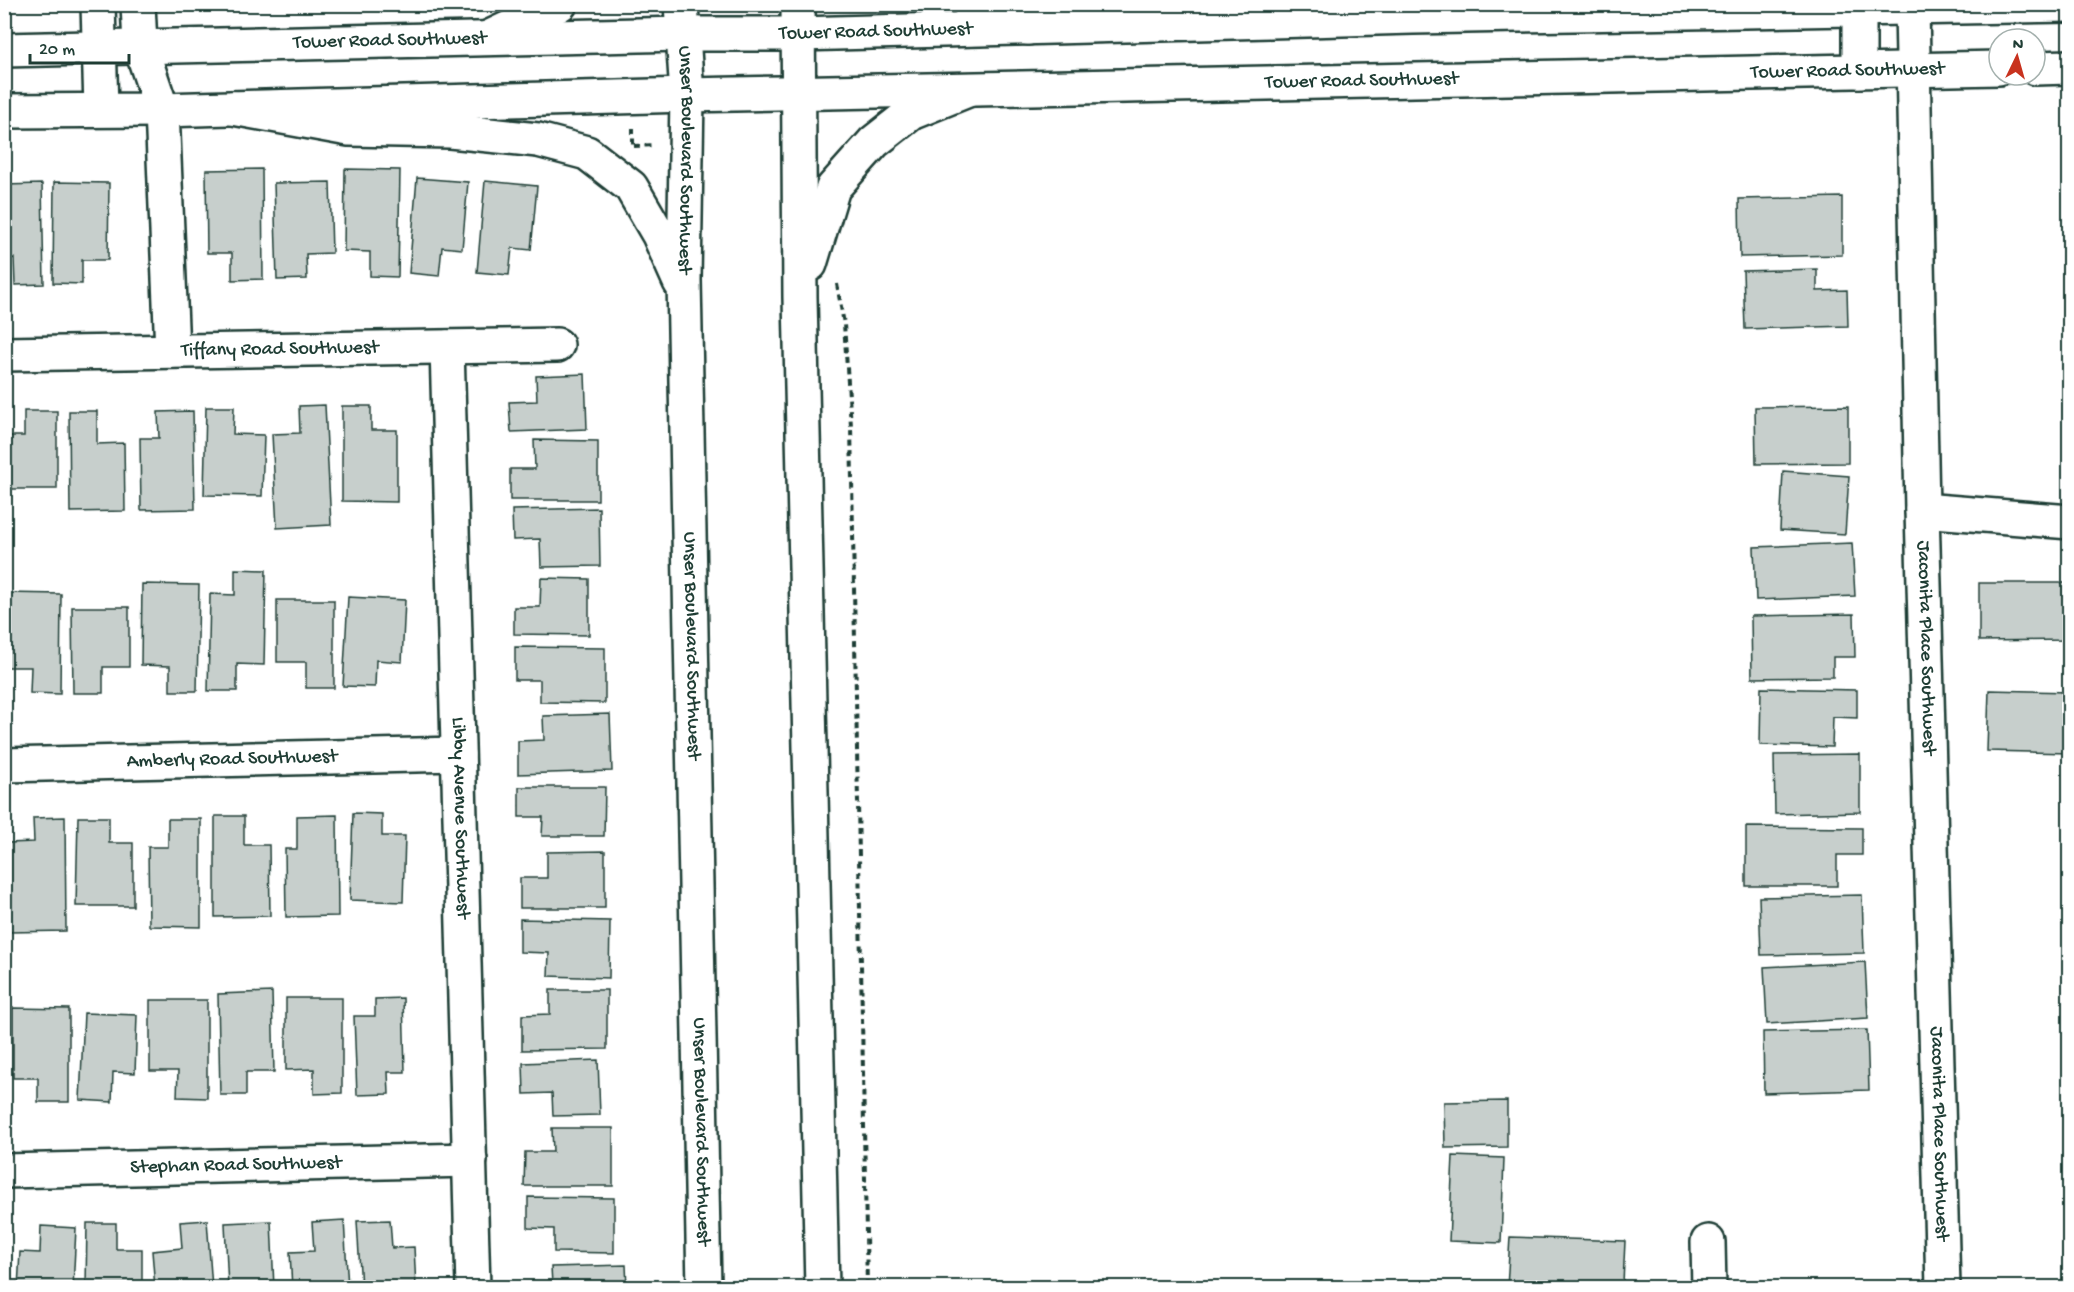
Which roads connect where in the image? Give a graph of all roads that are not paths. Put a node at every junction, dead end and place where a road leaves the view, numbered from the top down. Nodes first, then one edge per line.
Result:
1 (98, 4) edge
2 (138, 4) edge
3 (560, 4) edge
4 (969, 4) edge
5 (2070, 5) edge
6 (1859, 7) edge
7 (1912, 8) junction
8 (682, 19) edge
9 (799, 19) edge
10 (1028, 28) junction
11 (488, 38) junction
12 (140, 45) junction
13 (98, 47) junction
14 (4, 50) edge
15 (2070, 67) edge
16 (1987, 68) edge
17 (2047, 68) edge
18 (1859, 71) junction
19 (1913, 71) junction
20 (968, 90) junction
21 (800, 94) junction
22 (687, 95) junction
23 (233, 108) junction
24 (101, 109) junction
25 (162, 110) junction
26 (4, 111) edge
27 (684, 292) junction
28 (800, 297) junction
29 (556, 345) dead end
30 (447, 347) junction
31 (172, 351) junction
32 (4, 354) edge
33 (1922, 510) junction
34 (2070, 522) edge
35 (458, 754) junction
36 (4, 765) edge
37 (470, 1160) junction
38 (4, 1171) edge
39 (1708, 1242) dead end
40 (473, 1287) edge
41 (704, 1287) edge
42 (822, 1287) edge
43 (1709, 1287) edge
44 (1943, 1287) edge

1 - 13 street
2 - 12 street
3 - 11 street
4 - 10 street
5 - 7 street, Tower Road Southwest
6 - 7 street, Tower Road Southwest
6 - 10 street, Tower Road Southwest
6 - 18 street
7 - 19 street, Jaconita Place Southwest
8 - 9 street, Tower Road Southwest
8 - 11 street, Tower Road Southwest
8 - 22 street, Unser Boulevard Southwest
9 - 10 street, Tower Road Southwest
9 - 21 street
11 - 12 street, Tower Road Southwest
12 - 13 street, Tower Road Southwest
12 - 25 street
13 - 14 street, Tower Road Southwest
13 - 24 street
15 - 17 street
16 - 19 street, Tower Road Southwest
18 - 19 street, Tower Road Southwest
18 - 20 street, Tower Road Southwest
19 - 33 street, Jaconita Place Southwest
20 - 21 street, Tower Road Southwest
20 - 28 street
21 - 22 street, Tower Road Southwest
21 - 28 street
22 - 23 street, Tower Road Southwest
22 - 27 street, Unser Boulevard Southwest
23 - 25 street, Tower Road Southwest
23 - 27 street
24 - 25 street, Tower Road Southwest
24 - 26 street, Tower Road Southwest
25 - 31 street
27 - 41 street, Unser Boulevard Southwest
28 - 42 street
29 - 30 street, Tiffany Road Southwest
30 - 31 street, Tiffany Road Southwest
30 - 35 street, Libby Avenue Southwest
31 - 32 street, Tiffany Road Southwest
33 - 34 street
33 - 44 street, Jaconita Place Southwest
35 - 36 street, Amberly Road Southwest
35 - 37 street, Libby Avenue Southwest
37 - 38 street, Stephan Road Southwest
37 - 40 street, Libby Avenue Southwest
39 - 43 street

